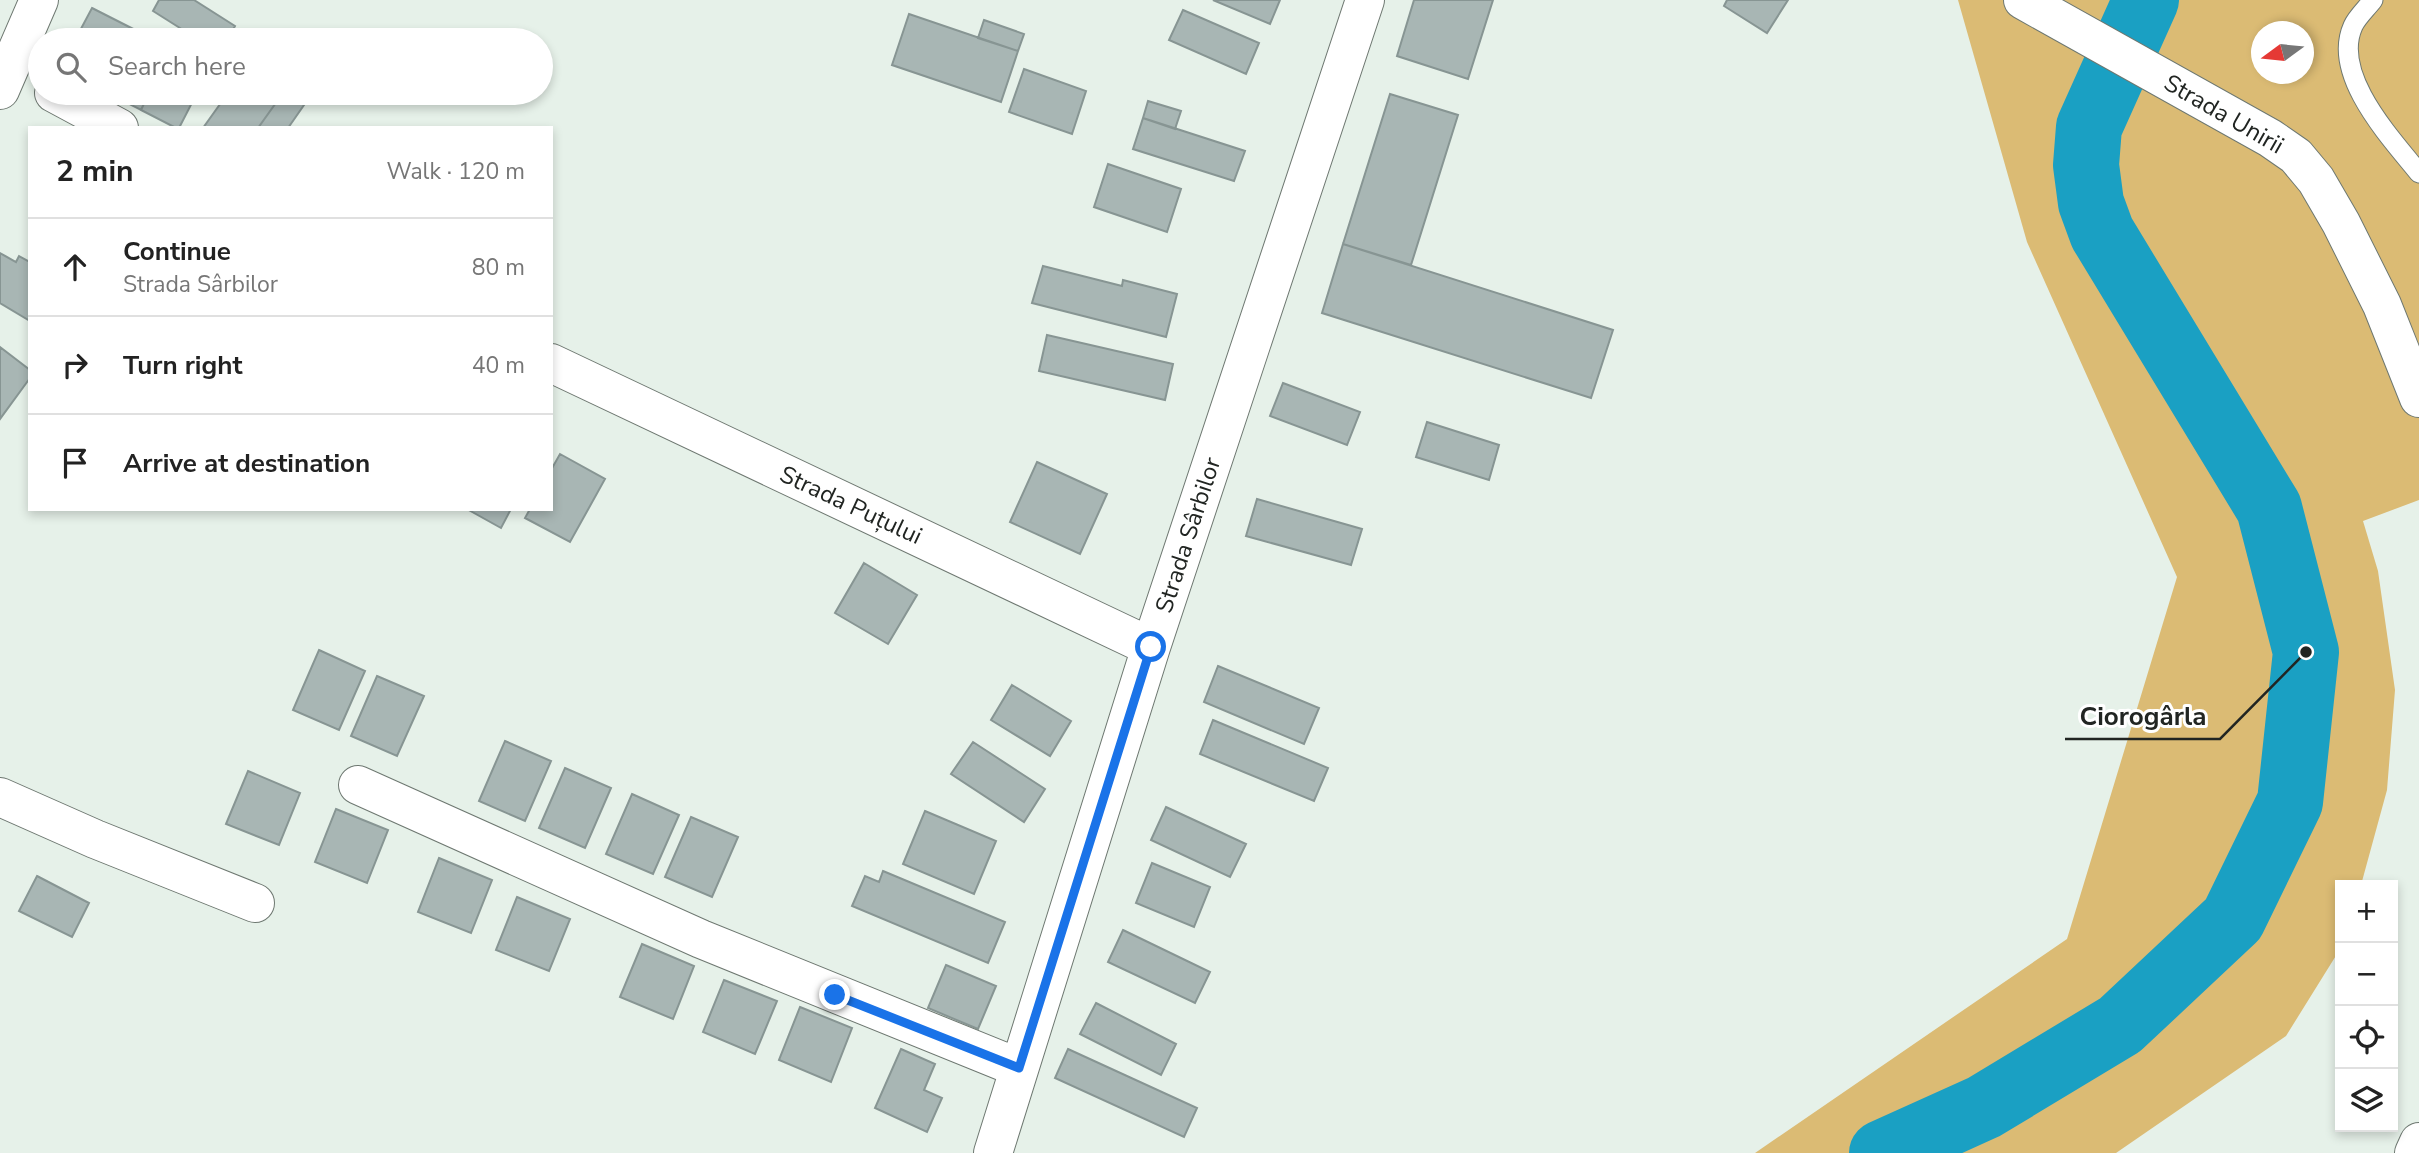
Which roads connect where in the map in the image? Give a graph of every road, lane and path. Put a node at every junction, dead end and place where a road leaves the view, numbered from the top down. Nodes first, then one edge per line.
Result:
1 (39, 0) edge
2 (1365, 0) edge
3 (2023, 0) edge
4 (2372, 0) edge
5 (29, 28) edge
6 (28, 32) edge
7 (13, 76) edge
8 (76, 105) edge
9 (115, 126) edge
10 (2419, 173) edge
11 (553, 364) edge
12 (2416, 381) edge
13 (1151, 647) junction
14 (358, 785) dead end
15 (0, 797) edge
16 (255, 903) dead end
17 (1019, 1068) junction
18 (2419, 1142) edge
19 (993, 1153) edge
20 (2414, 1153) edge

1 - 5 street
2 - 13 street, Strada Sârbilor
3 - 12 street, Strada Unirii
4 - 10 lane
6 - 7 street
8 - 9 street
11 - 13 street, Strada Puțului
13 - 17 street, Strada Sârbilor
14 - 17 street
15 - 16 street
17 - 19 street, Strada Sârbilor
18 - 20 street

